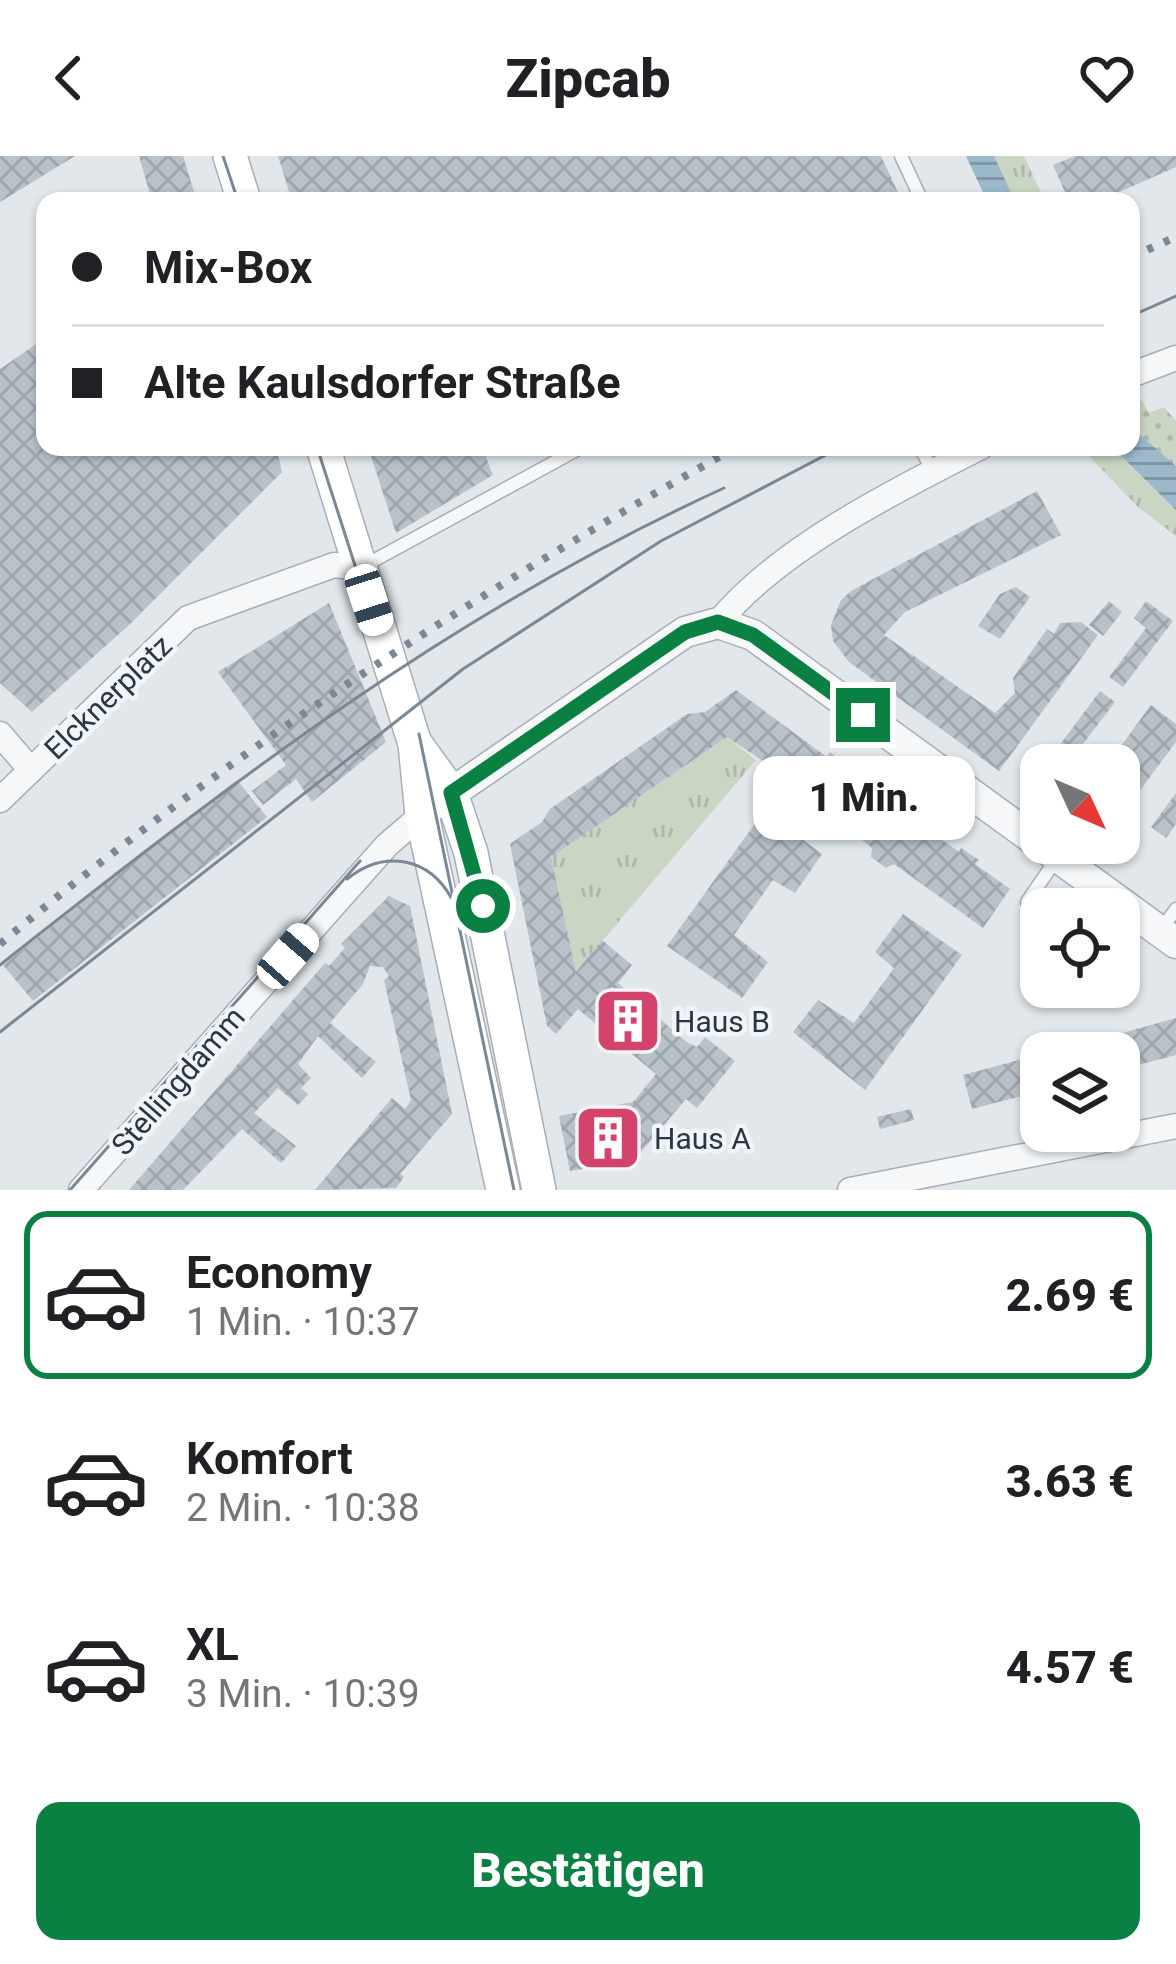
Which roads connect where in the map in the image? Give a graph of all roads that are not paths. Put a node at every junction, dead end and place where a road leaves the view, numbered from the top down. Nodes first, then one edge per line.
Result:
1 (230, 156) edge
2 (901, 156) edge
3 (241, 192) edge
4 (918, 192) edge
5 (1176, 358) edge
6 (1140, 372) edge
7 (325, 456) edge
8 (565, 456) edge
9 (925, 456) edge
10 (963, 456) edge
11 (933, 472) junction
12 (359, 568) junction
13 (718, 622) junction
14 (0, 734) edge
15 (416, 744) junction
16 (31, 770) junction
17 (451, 793) junction
18 (0, 800) edge
19 (422, 815) junction
20 (1020, 829) edge
21 (1069, 864) edge
22 (1170, 928) edge
23 (1176, 1126) edge
24 (81, 1190) edge
25 (503, 1190) edge
26 (539, 1190) edge
27 (850, 1190) edge

1 - 3 main road
2 - 4 lane
5 - 6 street
7 - 12 main road
8 - 12 lane
9 - 11 lane
10 - 11 street
11 - 13 street
12 - 15 main road
12 - 16 street, Elcknerplatz
13 - 17 street
13 - 20 street
14 - 16 street
15 - 17 main road
15 - 19 main road
16 - 18 street, Elcknerplatz
17 - 19 street
17 - 26 main road
19 - 24 street, Stellingdamm
19 - 25 main road
21 - 22 street
23 - 27 street

